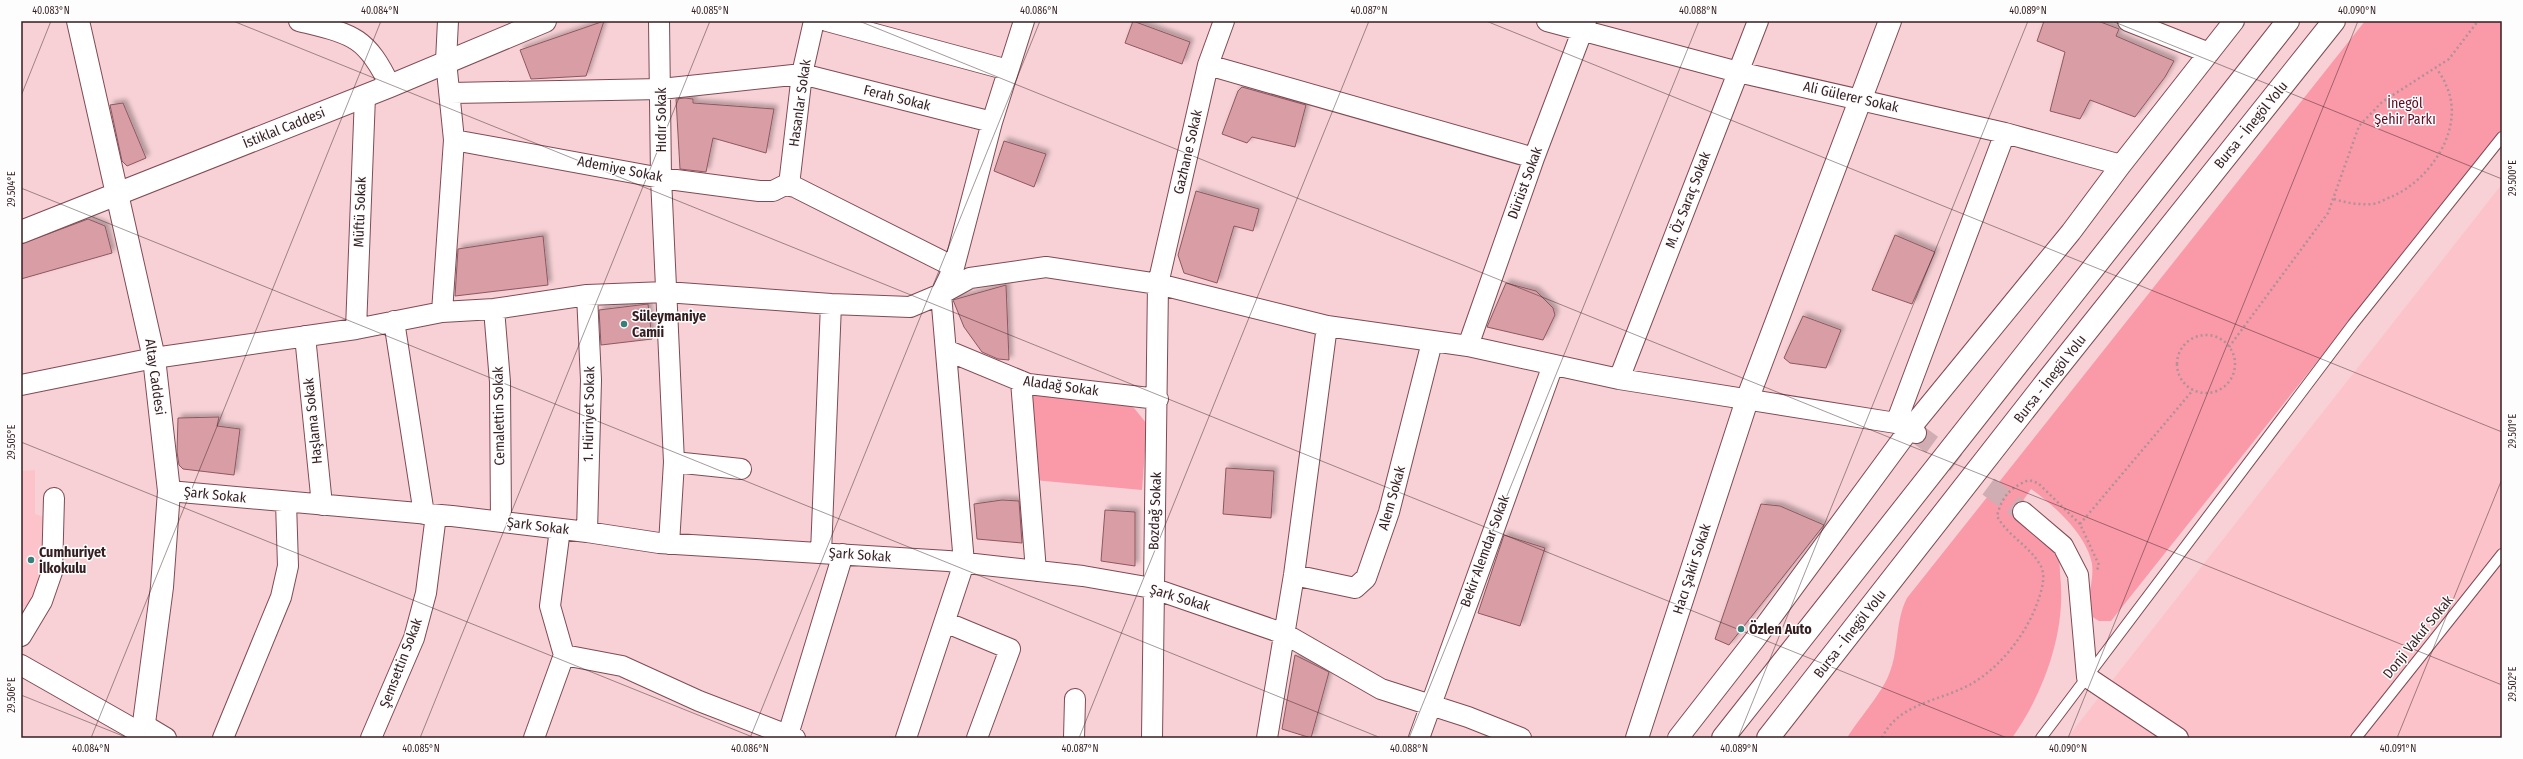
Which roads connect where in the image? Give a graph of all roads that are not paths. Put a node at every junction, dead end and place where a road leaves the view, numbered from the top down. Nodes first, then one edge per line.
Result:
1 (78, 21) edge
2 (299, 21) edge
3 (448, 21) edge
4 (545, 21) edge
5 (659, 21) edge
6 (814, 21) edge
7 (827, 21) edge
8 (1024, 21) edge
9 (1224, 21) edge
10 (1547, 21) edge
11 (1758, 21) edge
12 (1890, 21) edge
13 (2128, 21) edge
14 (2234, 21) edge
15 (2288, 21) edge
16 (2334, 21) edge
17 (1584, 26) edge
18 (2209, 53) junction
19 (446, 61) junction
20 (1208, 65) junction
21 (1008, 70) junction
22 (1738, 72) junction
23 (802, 74) junction
24 (390, 86) junction
25 (661, 89) junction
26 (451, 93) junction
27 (365, 96) junction
28 (1861, 99) junction
29 (992, 122) junction
30 (2005, 133) junction
31 (2502, 137) edge
32 (454, 140) junction
33 (1534, 158) junction
34 (2120, 165) junction
35 (661, 178) junction
36 (787, 185) junction
37 (117, 194) junction
38 (21, 232) edge
39 (954, 267) junction
40 (1158, 284) junction
41 (666, 292) junction
42 (941, 294) junction
43 (587, 296) junction
44 (831, 304) junction
45 (494, 309) junction
46 (442, 312) junction
47 (394, 321) junction
48 (1327, 326) junction
49 (356, 329) junction
50 (304, 336) junction
51 (1432, 342) junction
52 (1468, 346) junction
53 (946, 350) junction
54 (154, 358) junction
55 (1553, 365) junction
56 (1619, 379) junction
57 (1021, 381) junction
58 (21, 385) edge
59 (1158, 399) junction
60 (1747, 400) junction
61 (1907, 429) junction
62 (674, 462) junction
63 (740, 469) dead end
64 (169, 491) junction
65 (54, 498) dead end
66 (286, 502) junction
67 (322, 506) junction
68 (2023, 512) tunnel mouth
69 (430, 514) junction
70 (501, 522) junction
71 (560, 529) junction
72 (587, 532) junction
73 (669, 544) junction
74 (821, 553) junction
75 (843, 554) junction
76 (2502, 554) edge
77 (964, 563) junction
78 (1036, 571) junction
79 (1294, 575) junction
80 (1152, 588) junction
81 (945, 622) junction
82 (1285, 634) junction
83 (21, 636) edge
84 (564, 655) junction
85 (21, 666) edge
86 (2087, 677) junction
87 (1074, 699) dead end
88 (1429, 705) junction
89 (144, 733) edge
90 (790, 737) edge
91 (166, 738) edge
92 (222, 738) edge
93 (371, 738) edge
94 (534, 738) edge
95 (906, 738) edge
96 (977, 738) edge
97 (1074, 738) edge
98 (1152, 738) edge
99 (1267, 738) edge
100 (1419, 738) edge
101 (1521, 738) edge
102 (1637, 738) edge
103 (1678, 738) edge
104 (1723, 738) edge
105 (1768, 738) edge
106 (2041, 738) edge
107 (2178, 738) edge
108 (2356, 738) edge

1 - 37 main road, Altay Caddesi
2 - 24 street
3 - 19 street
4 - 19 main road, İstiklal Caddesi
5 - 25 street, Hıdır Sokak
6 - 23 street, Hasanlar Sokak
7 - 21 street
8 - 21 street
9 - 20 street, Gazhane Sokak
10 - 17 street, Ali Gülerer Sokak
11 - 22 street, M. Öz Saraç Sokak
12 - 28 main road, Hacı Şakir Sokak
13 - 18 street
14 - 18 street
15 - 104 main road
16 - 105 main road, Bursa - İnegöl Yolu
17 - 22 street, Ali Gülerer Sokak
17 - 33 street, Dürüst Sokak
18 - 34 street
19 - 24 main road, İstiklal Caddesi
19 - 26 street
20 - 33 street
20 - 40 street, Gazhane Sokak
21 - 29 street
22 - 28 street, Ali Gülerer Sokak
22 - 56 street, M. Öz Saraç Sokak
23 - 25 street
23 - 29 street, Ferah Sokak
23 - 36 street, Hasanlar Sokak
24 - 27 main road, İstiklal Caddesi
25 - 26 street
25 - 35 street, Hıdır Sokak
26 - 32 street
27 - 37 main road, İstiklal Caddesi
27 - 49 street, Müftü Sokak
28 - 30 street, Ali Gülerer Sokak
28 - 60 main road, Hacı Şakir Sokak
29 - 39 street
30 - 34 street, Ali Gülerer Sokak
30 - 61 street
31 - 86 lane
32 - 35 street, Ademiye Sokak
32 - 46 street
33 - 52 street, Dürüst Sokak
34 - 61 street
35 - 36 street, Ademiye Sokak
35 - 41 street, Hıdır Sokak
36 - 39 street
37 - 38 main road, İstiklal Caddesi
37 - 54 main road, Altay Caddesi
39 - 42 street
40 - 42 street
40 - 48 street
40 - 59 street, Bozdağ Sokak
41 - 43 street
41 - 44 street
41 - 62 street, Hıdır Sokak
42 - 44 street
42 - 53 street
43 - 45 street
43 - 72 street, 1. Hürriyet Sokak
44 - 74 street
45 - 46 street
45 - 70 street, Cemalettin Sokak
46 - 47 street
47 - 49 street
47 - 69 street, Şemsettin Sokak
48 - 51 street
48 - 79 street
49 - 50 street
50 - 54 street
50 - 67 street, Haşlama Sokak
51 - 52 street
51 - 79 street, Alem Sokak
52 - 55 street
53 - 57 street, Aladağ Sokak
53 - 77 street
54 - 58 street
54 - 64 main road, Altay Caddesi
55 - 56 street
55 - 88 street, Bekir Alemdar Sokak
56 - 60 street
57 - 59 street, Aladağ Sokak
57 - 78 street
59 - 80 street, Bozdağ Sokak
60 - 61 street
60 - 102 main road, Hacı Şakir Sokak
61 - 103 street
62 - 63 street
62 - 73 street, Hıdır Sokak
64 - 66 street, Şark Sokak
64 - 89 main road, Altay Caddesi
65 - 83 street
66 - 67 street, Şark Sokak
66 - 92 street
67 - 69 street, Şark Sokak
68 - 86 street
69 - 70 street, Şark Sokak
69 - 93 street, Şemsettin Sokak
70 - 71 street, Şark Sokak
71 - 72 street, Şark Sokak
71 - 84 street
72 - 73 street, Şark Sokak
73 - 74 street, Şark Sokak
74 - 75 street, Şark Sokak
75 - 77 street, Şark Sokak
75 - 90 street
76 - 108 lane, Donji Vakuf Sokak
77 - 78 street, Şark Sokak
77 - 81 street
78 - 80 street, Şark Sokak
79 - 82 street
80 - 82 street, Şark Sokak
80 - 98 street, Bozdağ Sokak
81 - 95 street
81 - 96 street
82 - 88 street, Şark Sokak
82 - 99 street
84 - 90 street
84 - 94 street
85 - 89 street
86 - 106 lane
86 - 107 street
87 - 97 street
88 - 100 street, Bekir Alemdar Sokak
88 - 101 street, Şark Sokak
89 - 91 street

